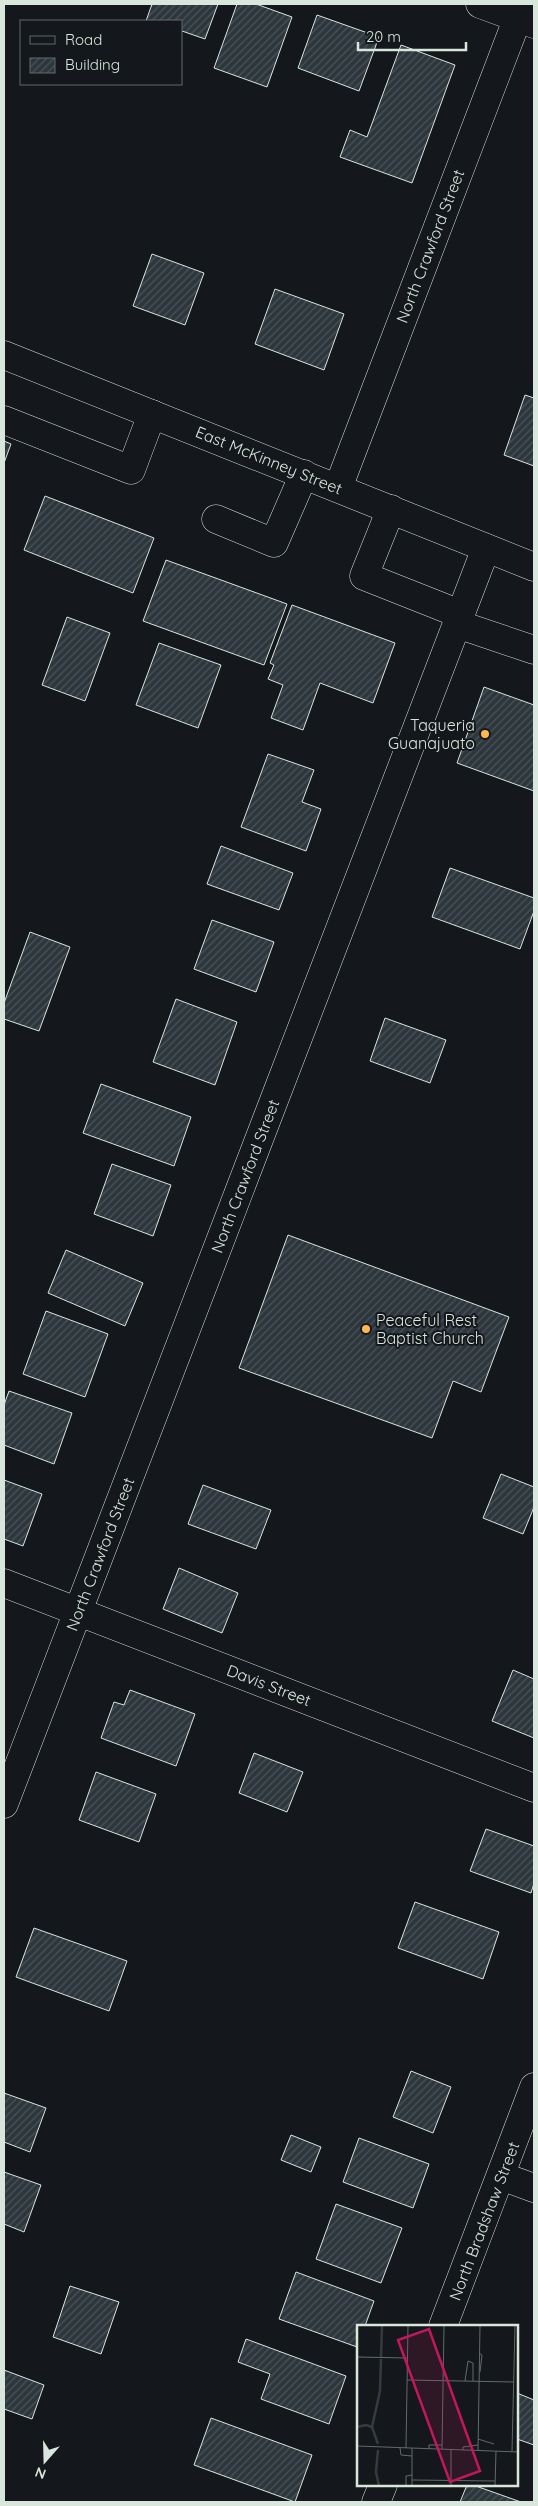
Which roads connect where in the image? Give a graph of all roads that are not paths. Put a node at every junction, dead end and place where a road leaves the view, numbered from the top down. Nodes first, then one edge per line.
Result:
1 (480, 4) edge
2 (525, 15) edge
3 (4, 356) edge
4 (152, 414) junction
5 (4, 420) edge
6 (304, 474) junction
7 (338, 488) junction
8 (391, 509) junction
9 (216, 519) dead end
10 (486, 548) junction
11 (534, 567) edge
12 (458, 619) junction
13 (534, 650) edge
14 (4, 1583) edge
15 (78, 1612) junction
16 (534, 1788) edge
17 (4, 1804) edge
18 (534, 2087) edge
19 (500, 2176) junction
20 (534, 2188) edge
21 (444, 2325) edge
22 (383, 2486) edge
23 (376, 2502) edge

1 - 2 street
2 - 7 street, North Crawford Street
3 - 4 street, East McKinney Street
4 - 5 street
4 - 6 street, East McKinney Street
6 - 7 street, East McKinney Street
6 - 9 street
7 - 8 street, East McKinney Street
8 - 10 street, East McKinney Street
8 - 12 street
10 - 11 street, East McKinney Street
10 - 12 street, North Crawford Street
12 - 13 street
12 - 15 street, North Crawford Street
14 - 15 street, Davis Street
15 - 16 street, Davis Street
15 - 17 street, North Crawford Street
18 - 19 street, North Bradshaw Street
19 - 20 street
19 - 21 street, North Bradshaw Street
22 - 23 street

